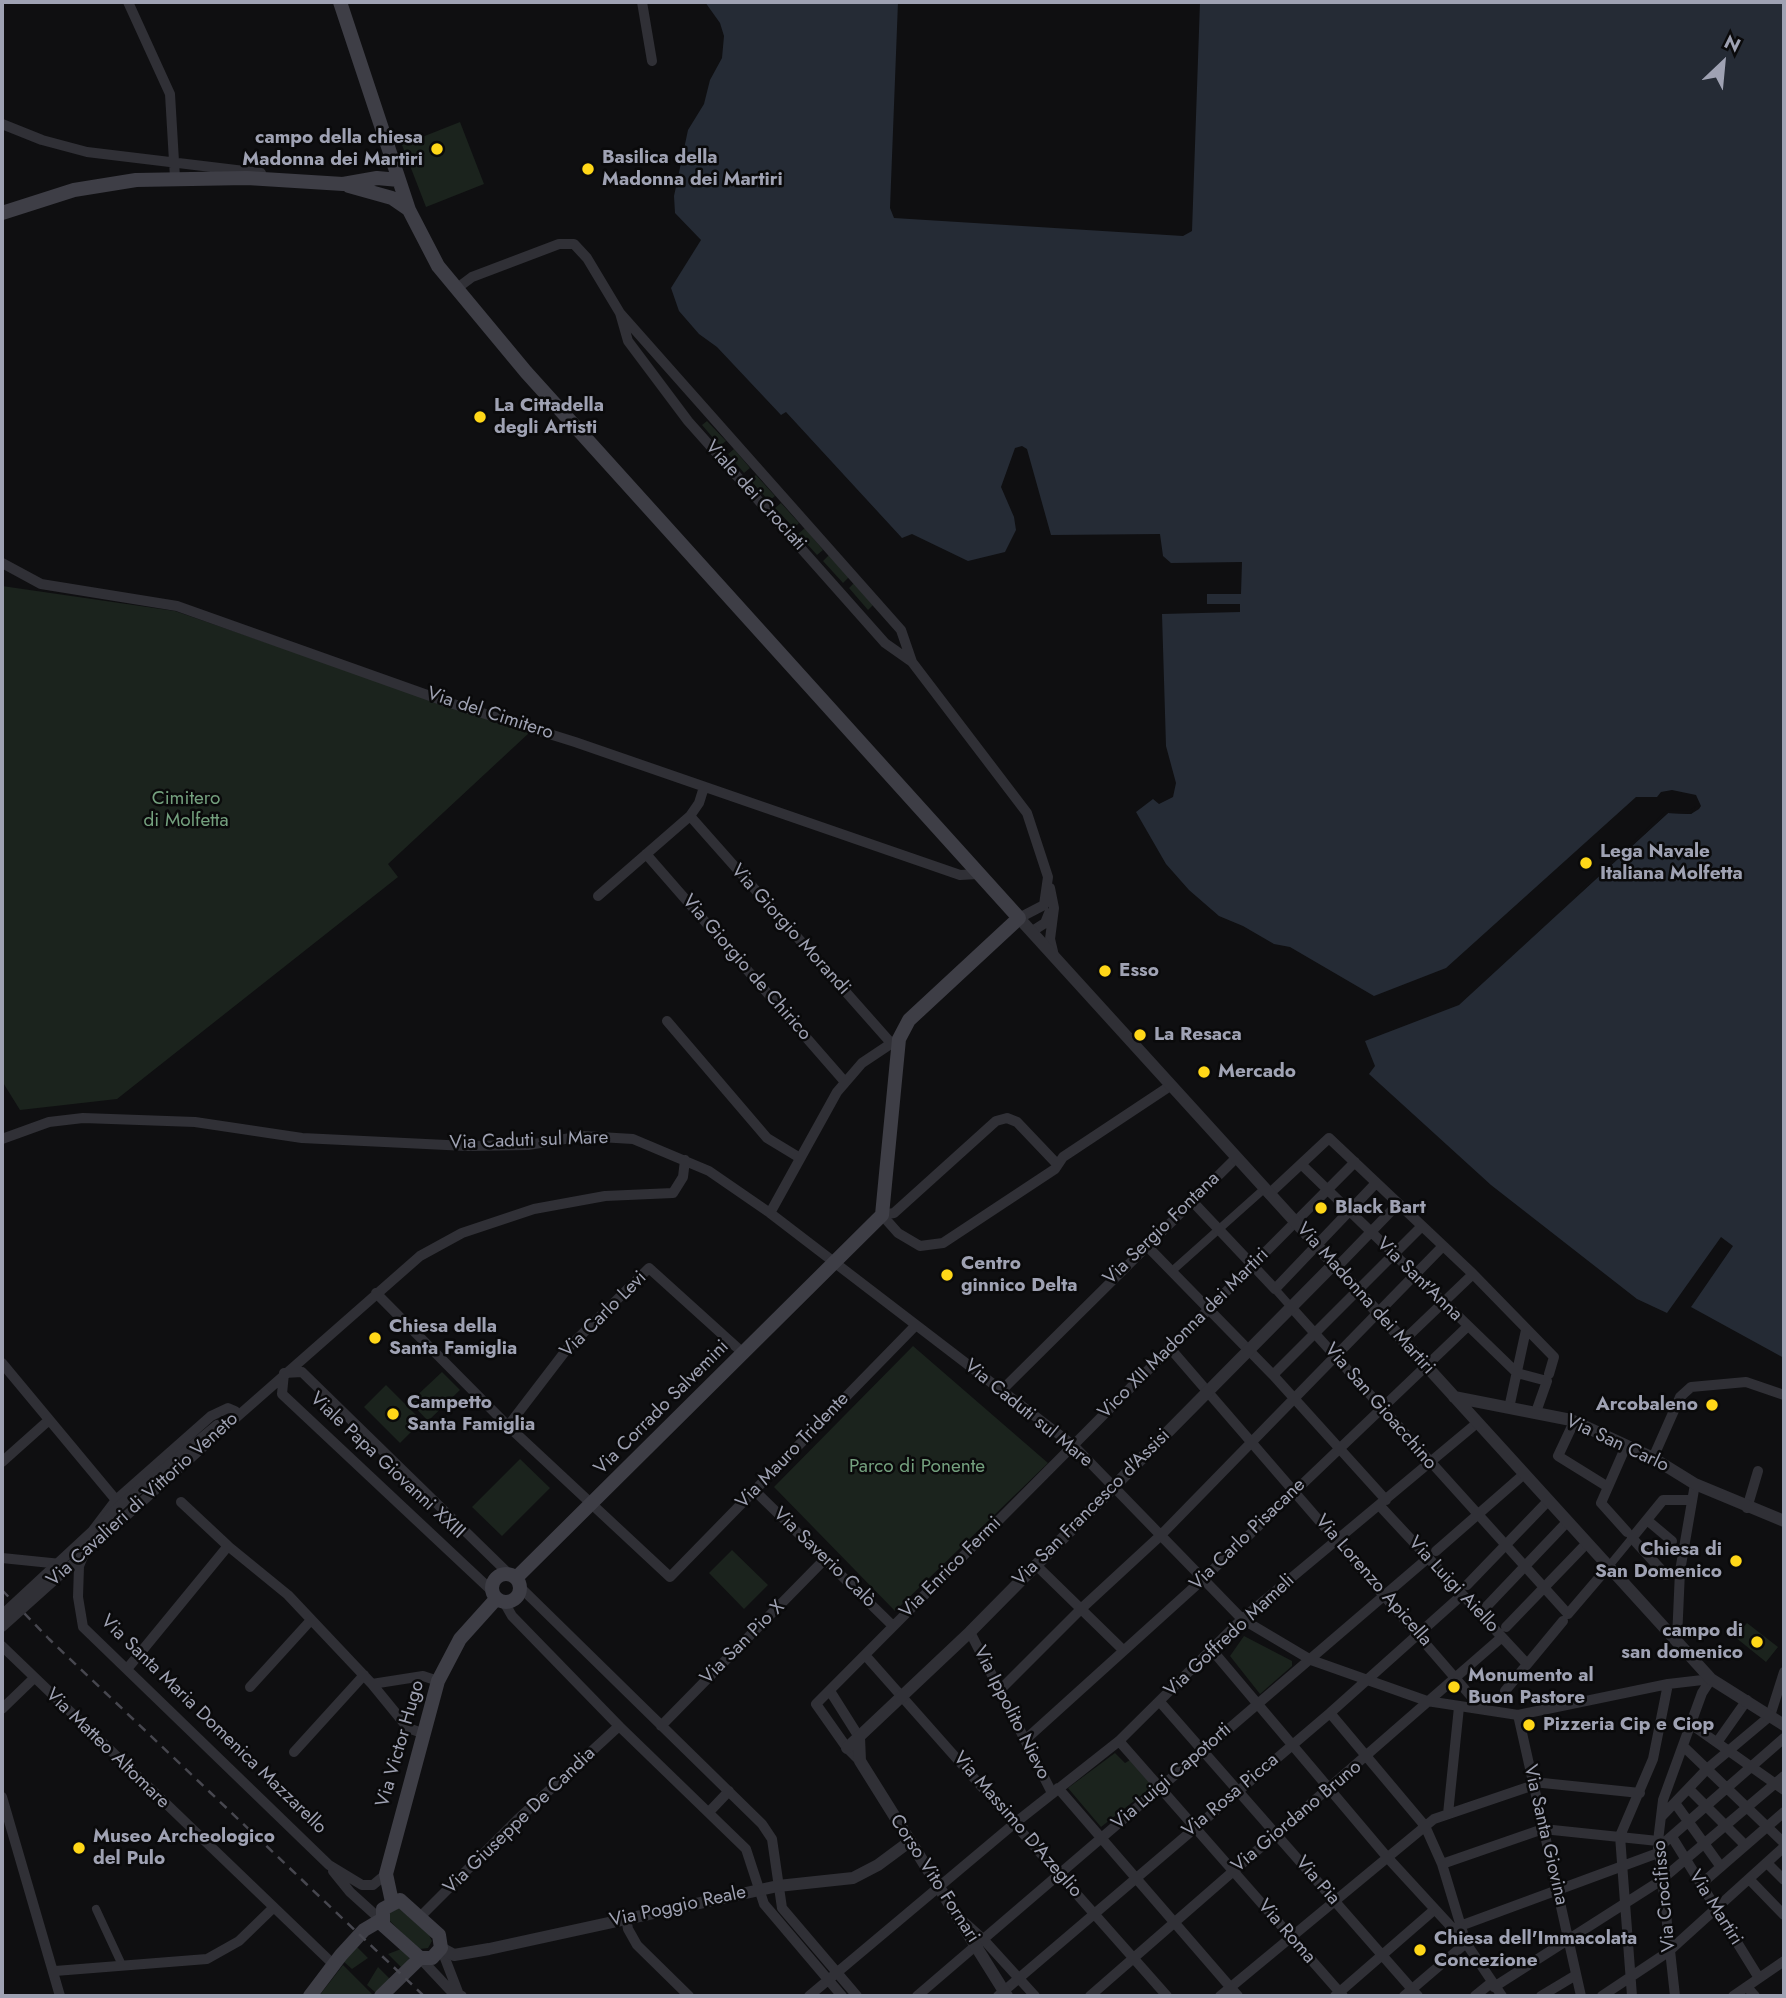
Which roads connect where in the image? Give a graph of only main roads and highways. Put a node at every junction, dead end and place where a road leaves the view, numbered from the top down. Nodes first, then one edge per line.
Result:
1 (340, 2) edge
2 (390, 153) junction
3 (399, 180) junction
4 (368, 185) junction
5 (408, 210) junction
6 (2, 213) edge
7 (515, 1580) junction
8 (497, 1597) junction
9 (392, 1902) junction
10 (382, 1920) junction
11 (420, 1958) junction
12 (310, 1996) edge
13 (381, 1996) edge

1 - 2 main road
2 - 3 main road
2 - 4 main road
3 - 4 main road
3 - 5 main road
4 - 5 main road
4 - 6 main road
5 - 7 main road, Via Corrado Salvemini
7 - 8 main road
7 - 8 main road
8 - 9 main road, Via Victor Hugo
9 - 10 main road
9 - 11 main road
10 - 11 main road
10 - 12 main road
11 - 13 main road

